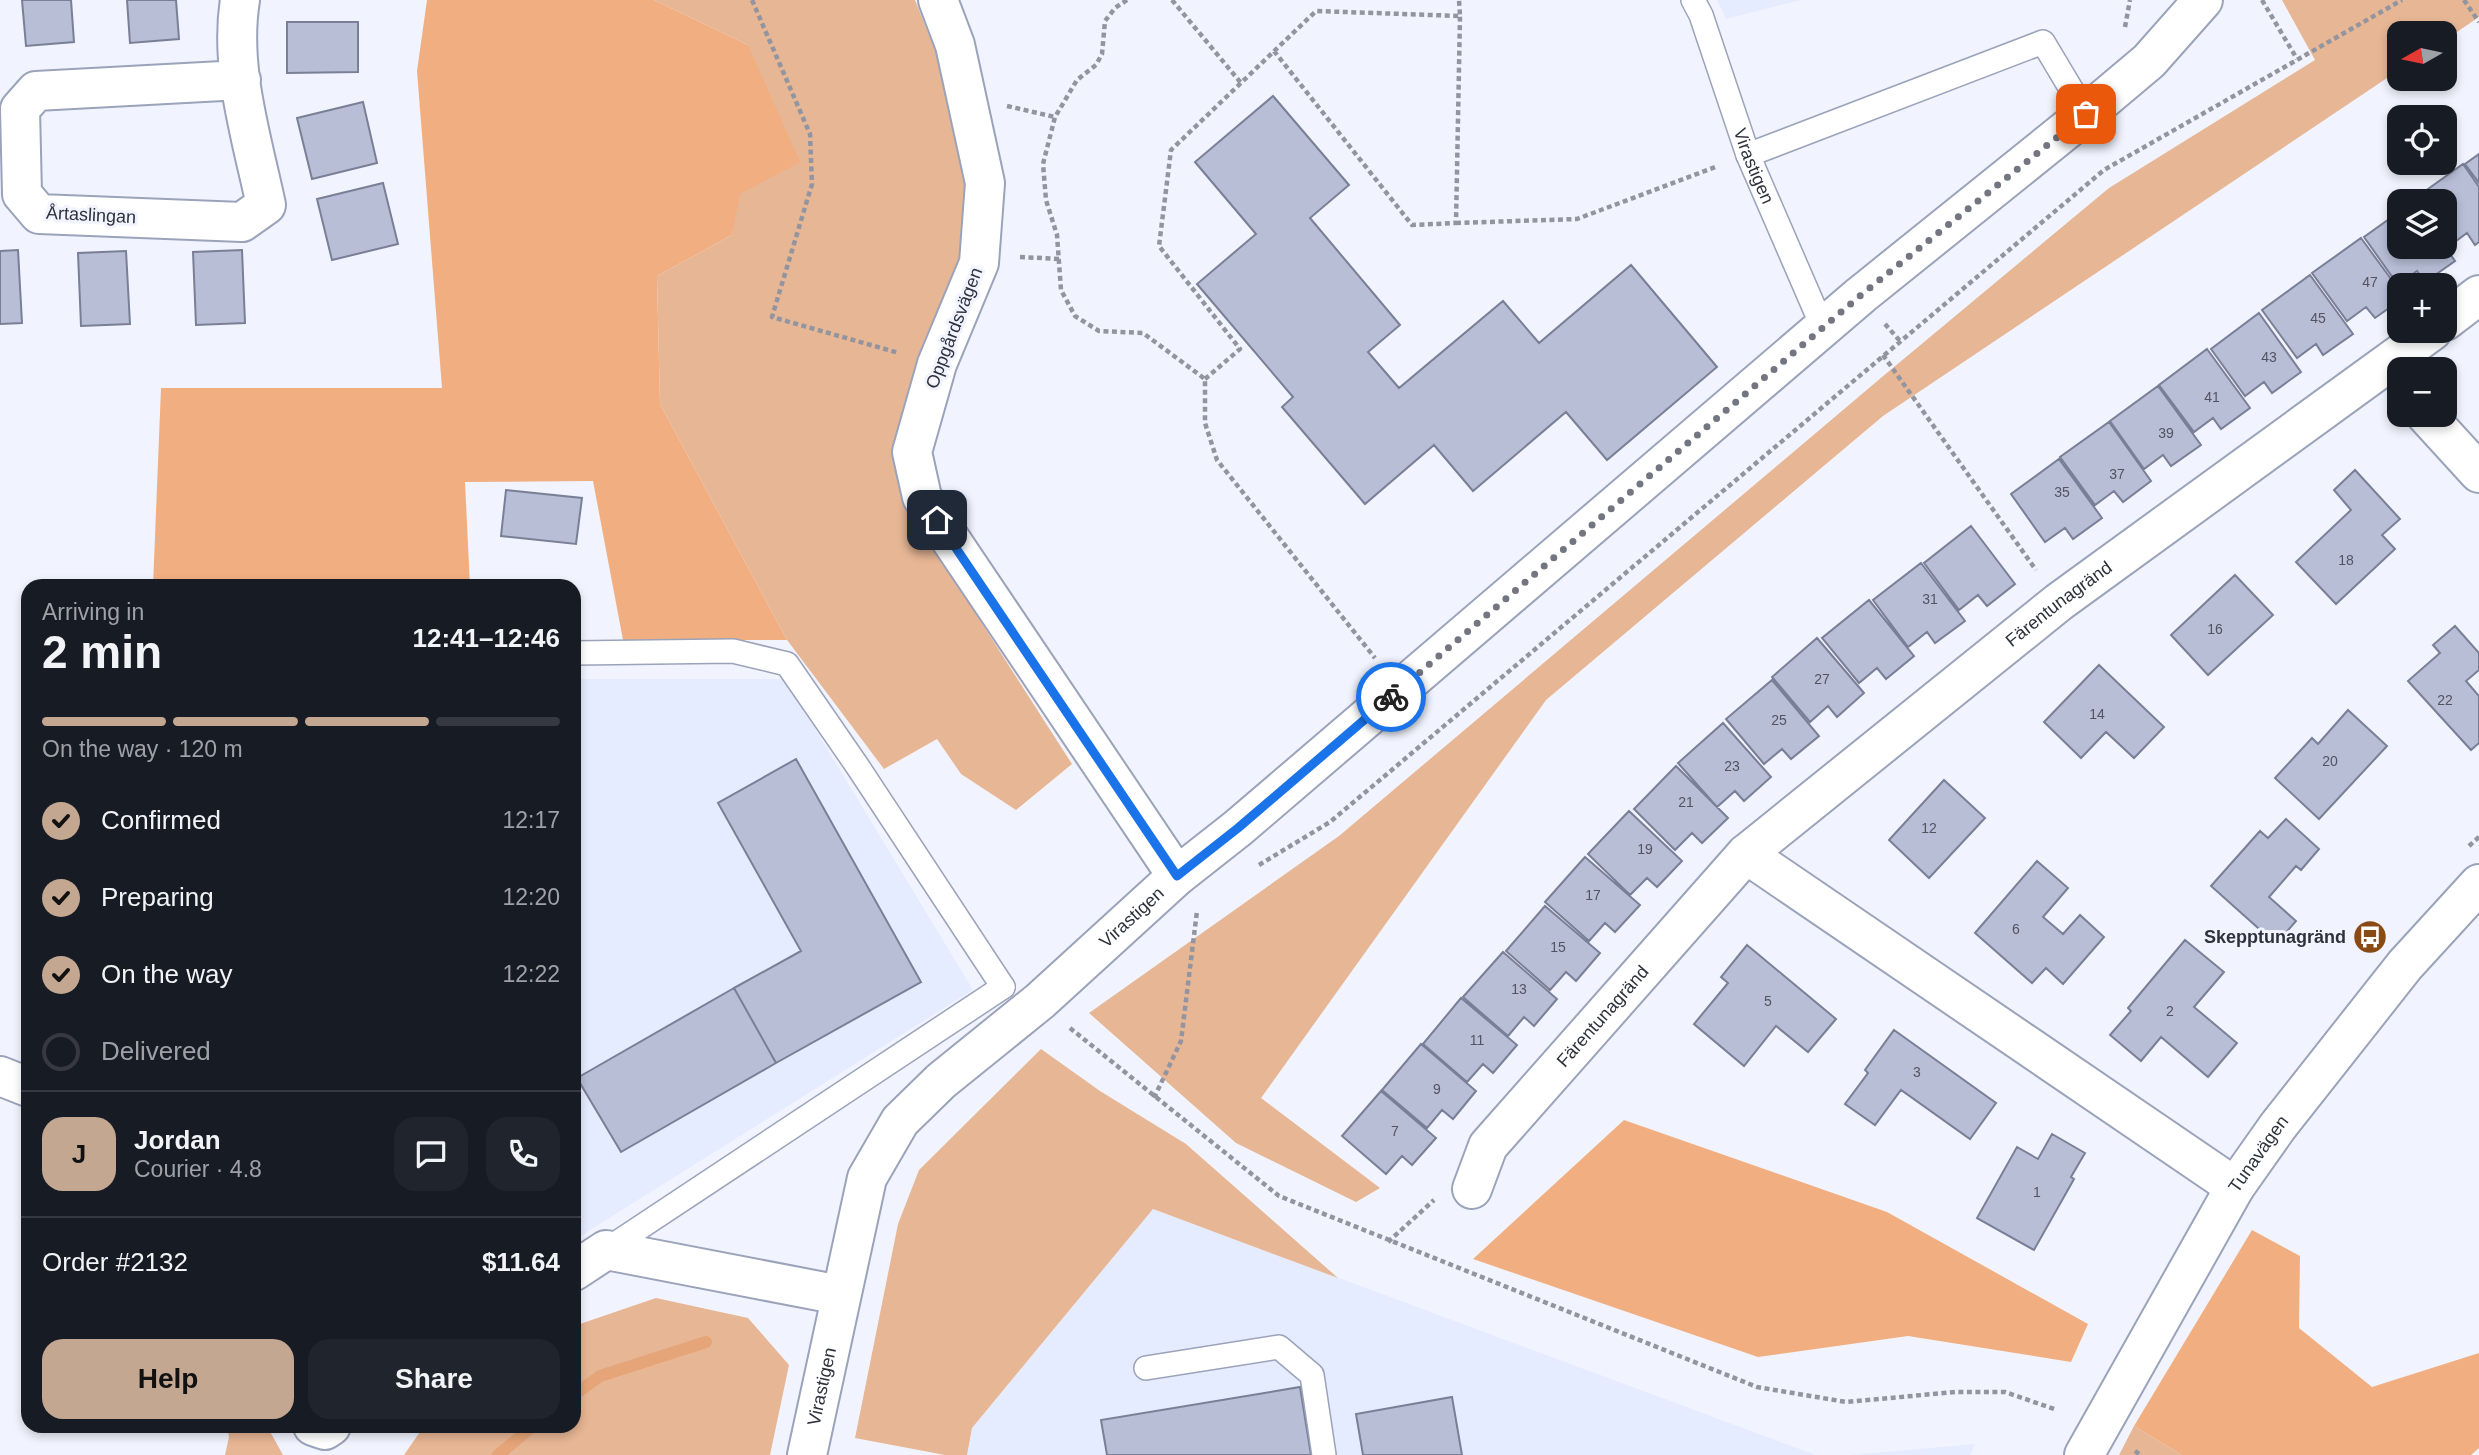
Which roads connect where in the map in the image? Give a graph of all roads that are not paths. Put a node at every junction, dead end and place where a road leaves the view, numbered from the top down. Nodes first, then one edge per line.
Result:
1 (240, 0) edge
2 (938, 0) edge
3 (1693, 0) edge
4 (2203, 0) edge
5 (241, 80) junction
6 (2086, 114) junction
7 (1748, 155) junction
8 (2479, 295) edge
9 (2457, 312) edge
10 (1823, 328) junction
11 (2421, 343) edge
12 (2408, 357) edge
13 (2387, 379) edge
14 (2437, 427) edge
15 (2479, 473) edge
16 (581, 653) edge
17 (1746, 854) junction
18 (2479, 884) edge
19 (1188, 896) junction
20 (1003, 987) junction
21 (1040, 1001) junction
22 (0, 1076) edge
23 (21, 1084) edge
24 (2235, 1187) junction
25 (1472, 1189) road end
26 (606, 1251) junction
27 (581, 1267) edge
28 (840, 1295) junction
29 (1146, 1368) dead end
30 (807, 1455) edge
31 (1324, 1455) edge
32 (2084, 1455) edge

1 - 5 street, Årtaslingan
2 - 19 street, Oppgårdsvägen
3 - 7 lane, Virastigen
4 - 6 street, Virastigen
5 - 5 street, Årtaslingan
6 - 7 lane
6 - 10 street, Virastigen
7 - 10 lane, Virastigen
8 - 9 street
10 - 19 street, Virastigen
11 - 12 street, Färentunagränd
13 - 17 street, Färentunagränd
14 - 15 street
16 - 20 lane
17 - 24 street
17 - 25 street, Färentunagränd
18 - 24 street, Tunavägen
19 - 21 street, Virastigen
20 - 21 lane
20 - 26 lane
21 - 28 street, Virastigen
22 - 23 street
24 - 32 street, Tunavägen
26 - 27 street
26 - 28 street
28 - 30 street, Virastigen
29 - 31 lane

